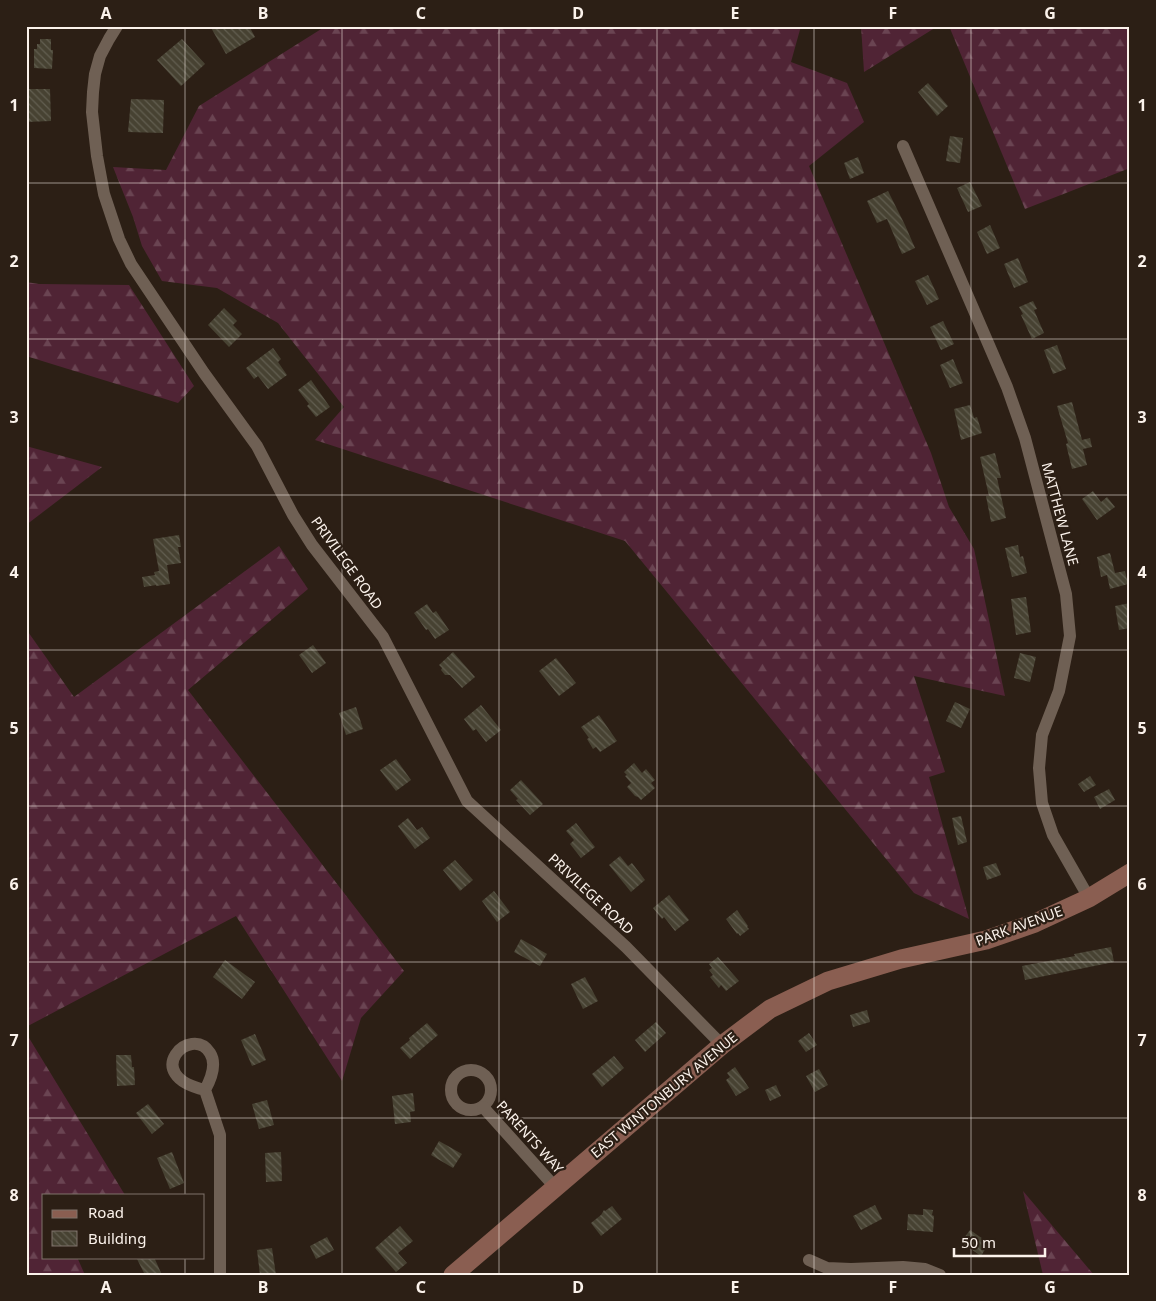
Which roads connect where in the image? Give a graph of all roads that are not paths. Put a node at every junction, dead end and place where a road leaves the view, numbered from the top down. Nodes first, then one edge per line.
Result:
1 (117, 26) edge
2 (903, 146) dead end
3 (1130, 873) edge
4 (1089, 898) junction
5 (901, 959) joint
6 (722, 1045) junction
7 (205, 1090) dead end
8 (482, 1107) dead end
9 (555, 1187) junction
10 (810, 1260) dead end
11 (220, 1275) edge
12 (453, 1275) edge
13 (940, 1275) edge

1 - 6 street, PRIVILEGE ROAD
2 - 4 street, MATTHEW LANE
3 - 4 main road, PARK AVENUE
4 - 5 main road, PARK AVENUE
5 - 6 main road, EAST WINTONBURY AVENUE
6 - 9 main road, EAST WINTONBURY AVENUE
7 - 11 street
8 - 9 street, PARENTS WAY
9 - 12 main road, EAST WINTONBURY AVENUE
10 - 13 street

